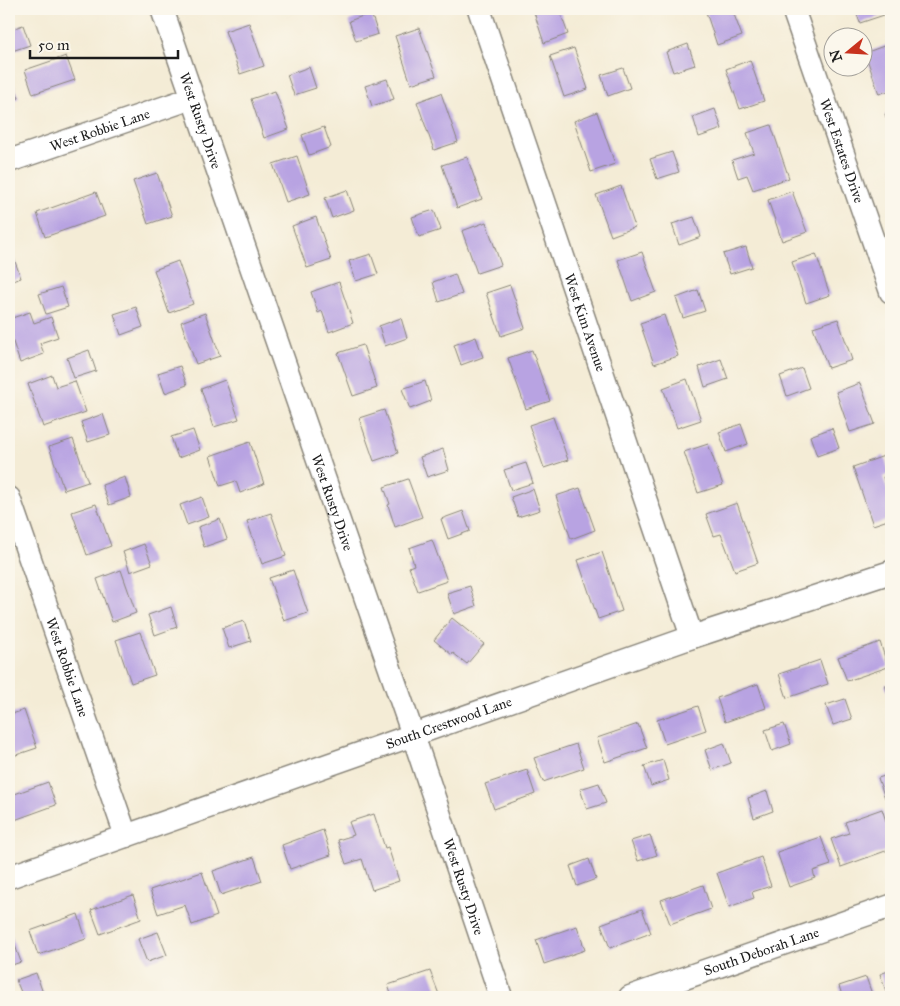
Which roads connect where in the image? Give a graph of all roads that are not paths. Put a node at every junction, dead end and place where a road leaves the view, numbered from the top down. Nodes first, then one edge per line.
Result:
1 (162, 9) edge
2 (479, 9) edge
3 (793, 9) edge
4 (192, 98) junction
5 (9, 161) edge
6 (891, 292) edge
7 (9, 498) edge
8 (891, 572) edge
9 (692, 637) junction
10 (412, 735) junction
11 (126, 836) junction
12 (9, 877) edge
13 (891, 906) edge
14 (501, 997) edge
15 (630, 997) edge

1 - 4 street, West Rusty Drive
2 - 9 street, West Kim Avenue
3 - 6 street, West Estates Drive
4 - 5 street, West Robbie Lane
4 - 10 street, West Rusty Drive
7 - 11 street, West Robbie Lane
8 - 9 street, South Crestwood Lane
9 - 10 street, South Crestwood Lane
10 - 11 street, South Crestwood Lane
10 - 14 street, West Rusty Drive
11 - 12 street, South Crestwood Lane
13 - 15 street, South Deborah Lane

